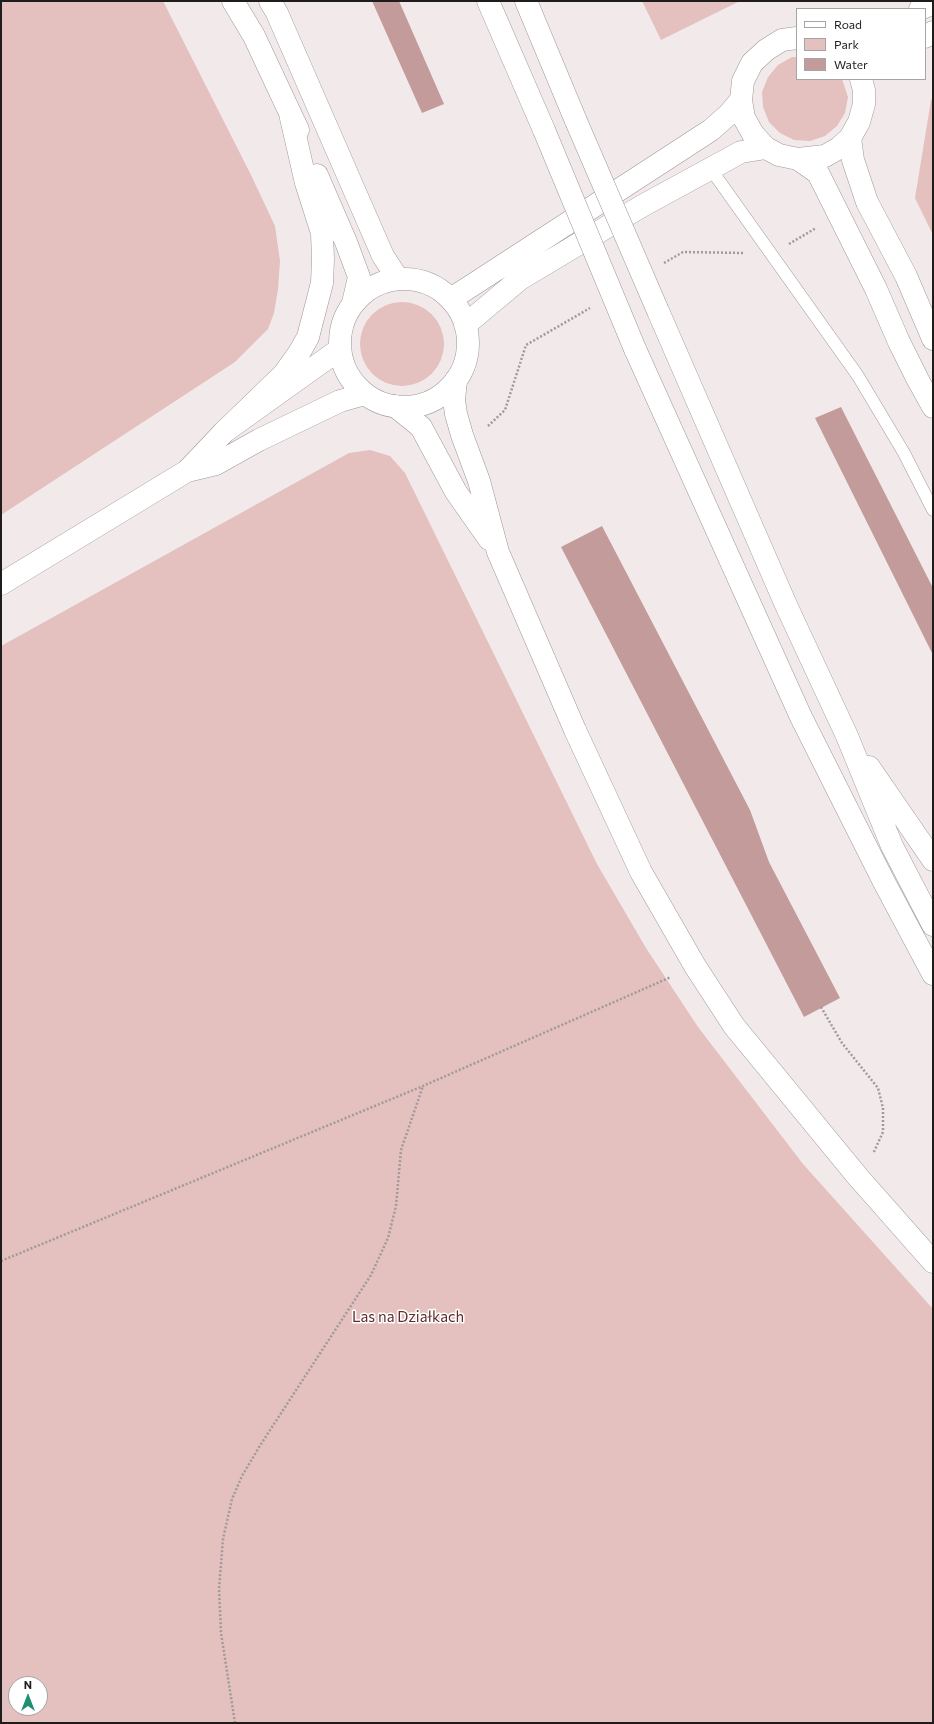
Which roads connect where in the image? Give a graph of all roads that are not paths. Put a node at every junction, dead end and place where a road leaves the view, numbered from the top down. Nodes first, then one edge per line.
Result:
1 (233, 1) edge
2 (270, 1) edge
3 (488, 1) edge
4 (526, 1) edge
5 (933, 2) edge
6 (922, 8) edge
7 (796, 38) edge
8 (867, 83) edge
9 (741, 100) junction
10 (291, 118) junction
11 (850, 138) junction
12 (766, 148) junction
13 (798, 159) junction
14 (710, 168) junction
15 (398, 279) junction
16 (451, 299) junction
17 (353, 303) junction
18 (465, 325) junction
19 (933, 339) edge
20 (340, 349) junction
21 (456, 380) junction
22 (365, 394) junction
23 (394, 406) junction
24 (933, 407) edge
25 (224, 432) junction
26 (187, 471) junction
27 (933, 510) edge
28 (498, 552) junction
29 (1, 584) edge
30 (847, 736) junction
31 (933, 860) edge
32 (933, 925) edge
33 (933, 974) edge
34 (933, 1262) edge

1 - 10 main road
2 - 15 main road
3 - 33 main road, bridge
4 - 30 main road, bridge
5 - 6 main road
7 - 9 main road
8 - 11 main road
9 - 12 main road
9 - 16 main road
10 - 17 main road
10 - 25 main road
11 - 13 main road
11 - 19 main road
12 - 13 main road
12 - 14 main road
13 - 24 main road
14 - 18 main road
14 - 27 lane
15 - 16 main road
15 - 17 main road
16 - 18 main road
17 - 20 main road
18 - 21 main road
20 - 22 main road
20 - 25 main road
21 - 23 main road
21 - 28 main road
22 - 23 main road
22 - 26 main road
23 - 28 main road
25 - 26 main road
26 - 29 main road
28 - 34 main road
30 - 31 main road
30 - 32 main road

